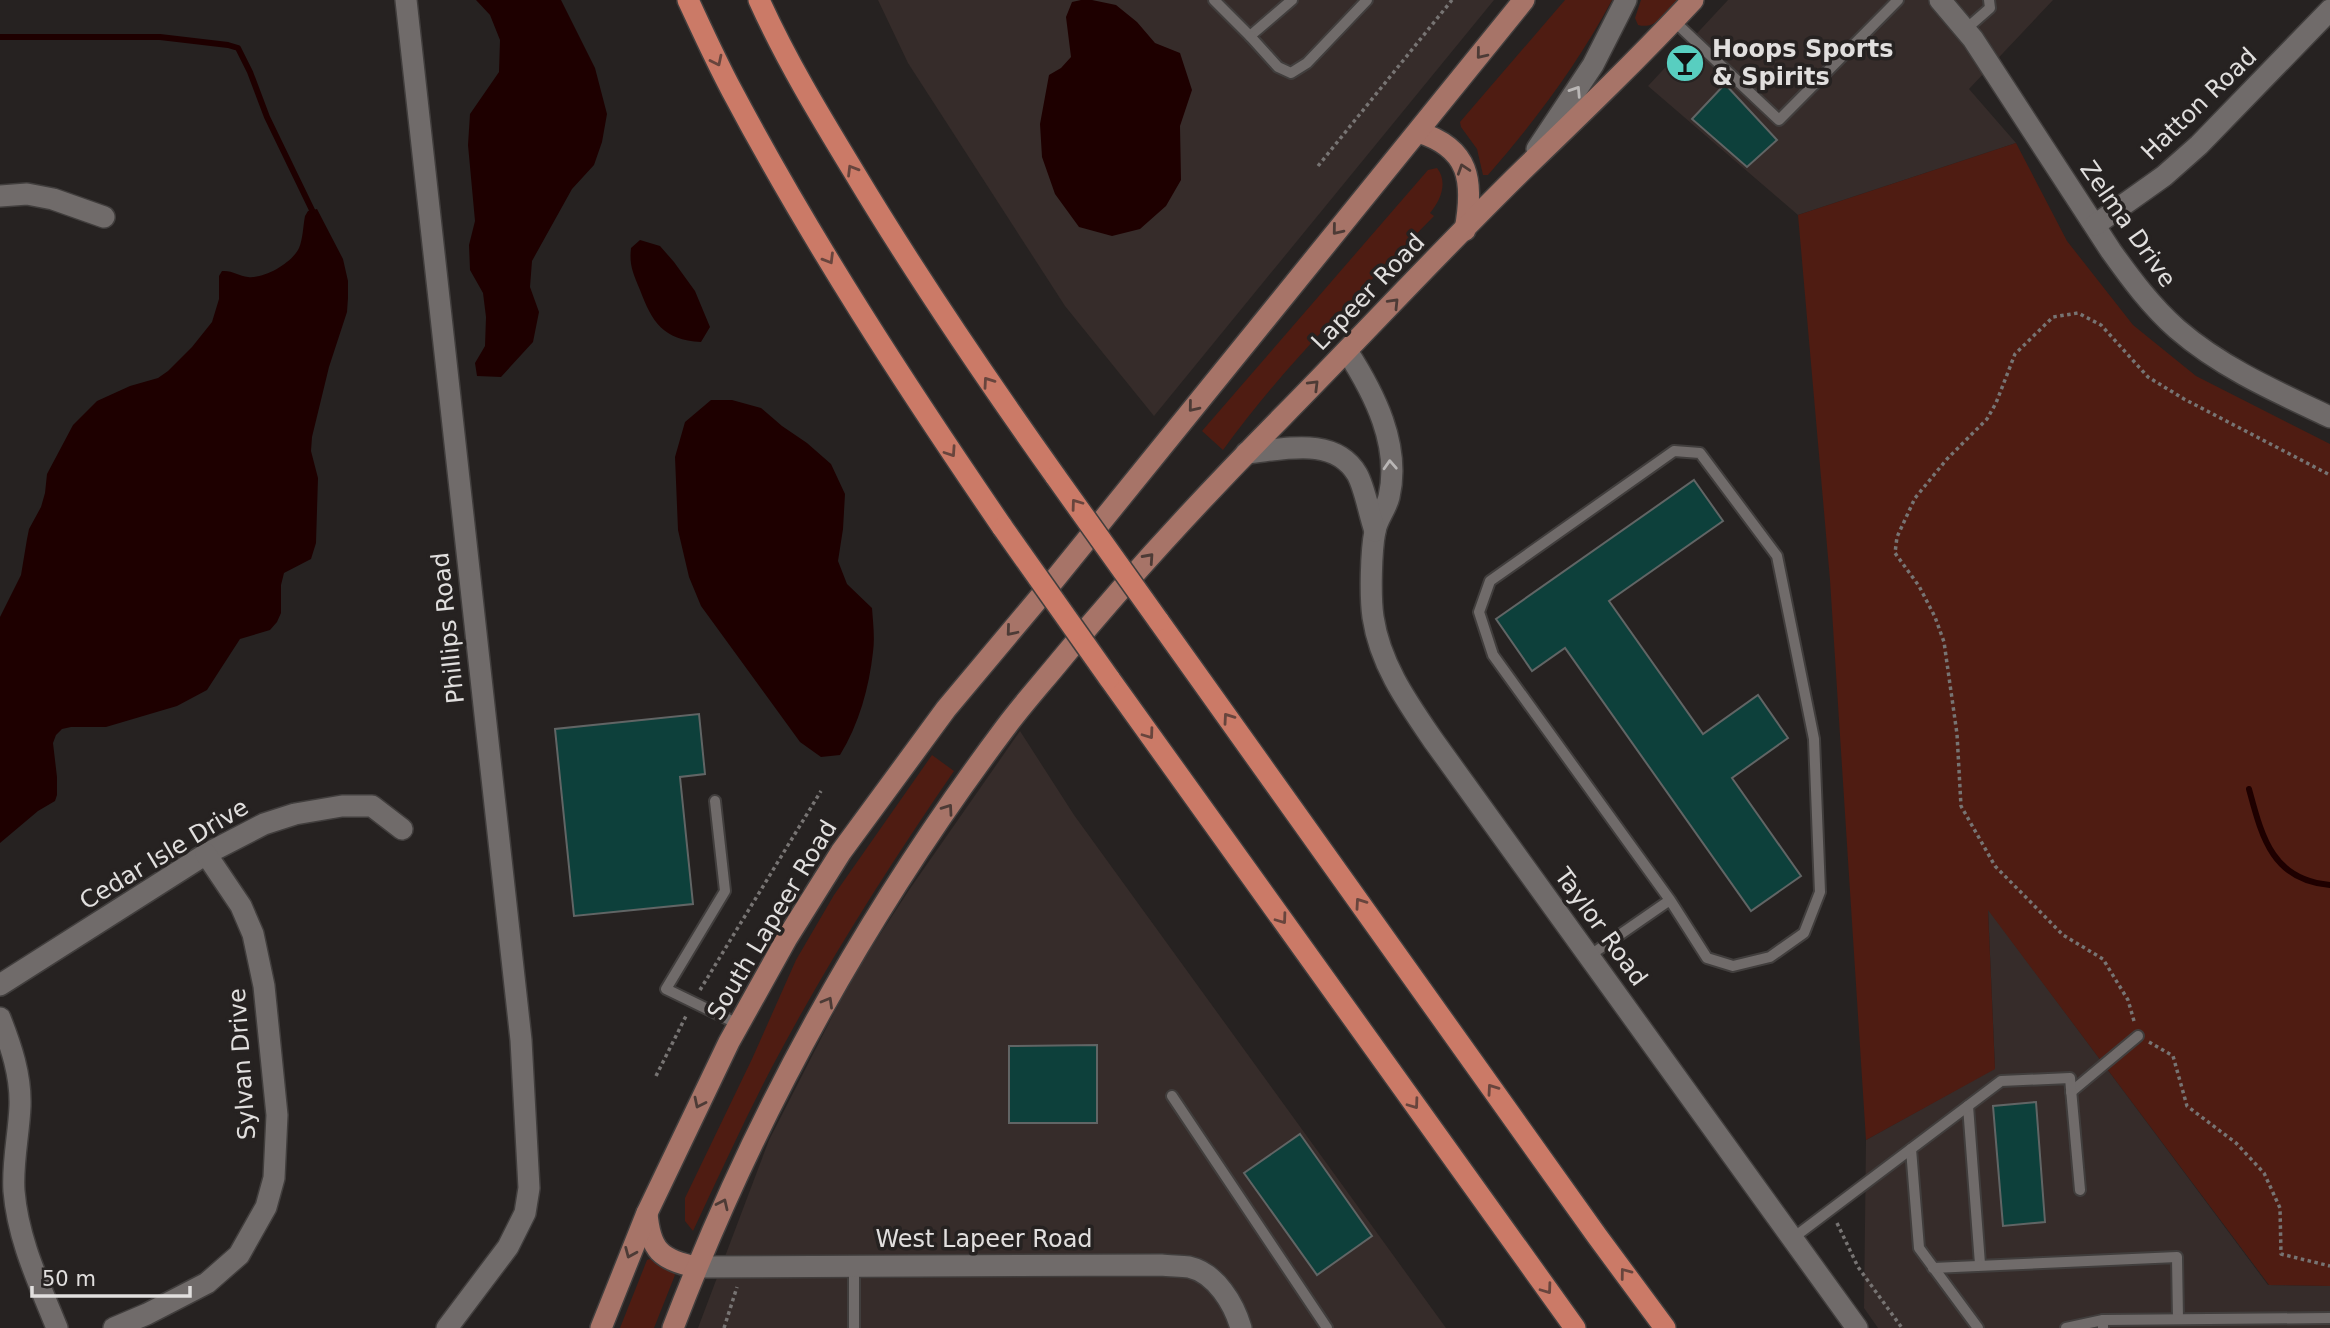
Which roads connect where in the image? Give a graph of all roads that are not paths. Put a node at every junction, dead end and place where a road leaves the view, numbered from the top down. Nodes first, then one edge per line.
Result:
1 (407, 0) edge
2 (688, 0) edge
3 (759, 0) edge
4 (1214, 0) edge
5 (1292, 0) edge
6 (1367, 0) edge
7 (1524, 0) edge
8 (1626, 0) edge
9 (1693, 0) edge
10 (1898, 0) edge
11 (1940, 0) edge
12 (1989, 0) edge
13 (2330, 10) edge
14 (1674, 21) junction
15 (1966, 29) junction
16 (1250, 36) junction
17 (1418, 132) junction
18 (1525, 169) junction
19 (0, 196) edge
20 (104, 217) dead end
21 (2095, 225) junction
22 (1465, 230) junction
23 (1347, 351) junction
24 (2330, 417) edge
25 (1246, 453) junction
26 (1375, 531) junction
27 (715, 801) dead end
28 (402, 829) dead end
29 (206, 854) junction
30 (1670, 900) junction
31 (1589, 956) junction
32 (0, 985) edge
33 (0, 1018) edge
34 (738, 1024) junction
35 (2138, 1036) road end
36 (2071, 1092) junction
37 (1172, 1096) dead end
38 (1968, 1106) junction
39 (1911, 1149) junction
40 (2080, 1189) dead end
41 (647, 1213) junction
42 (1793, 1238) junction
43 (1980, 1264) junction
44 (854, 1266) junction
45 (696, 1267) junction
46 (1933, 1268) junction
47 (2330, 1318) edge
48 (2178, 1320) junction
49 (2103, 1324) edge
50 (57, 1328) edge
51 (114, 1328) edge
52 (447, 1328) edge
53 (601, 1328) edge
54 (673, 1328) edge
55 (854, 1328) edge
56 (1241, 1328) edge
57 (1327, 1328) edge
58 (1574, 1328) edge
59 (1665, 1328) edge
60 (1857, 1328) edge
61 (1978, 1328) edge
62 (2066, 1328) edge

1 - 52 street, Phillips Road
2 -> 58 highway, bridge
59 -> 3 highway, bridge
4 - 16 lane
5 - 16 lane
6 - 16 lane
7 -> 17 main road
18 -> 8 street
9 - 14 main road, Lapeer Road
10 - 14 lane
11 - 15 street, Zelma Drive
12 - 15 lane
13 - 21 street, Hatton Road
14 - 18 main road, Lapeer Road
15 - 21 street, Zelma Drive
22 -> 17 main road
17 -> 34 main road, South Lapeer Road
18 - 22 main road, Lapeer Road
19 - 20 street
21 - 24 street, Zelma Drive
23 -> 22 main road, Lapeer Road
25 -> 23 main road, Lapeer Road
26 -> 23 street, Taylor Road
25 - 26 street, Taylor Road
45 -> 25 main road, Lapeer Road
26 - 31 street, Taylor Road
27 - 34 lane
28 - 29 street, Cedar Isle Drive
29 - 32 street, Cedar Isle Drive
29 - 51 street, Sylvan Drive
30 - 30 lane
30 - 31 lane
31 - 42 street, Taylor Road
33 - 50 street
34 -> 41 main road, South Lapeer Road
35 - 36 lane
36 - 38 lane
36 - 40 lane
37 - 57 lane
38 - 39 lane
38 - 43 lane
39 - 42 lane
39 - 46 lane
41 - 45 main road
41 -> 53 main road, South Lapeer Road
42 - 60 street, Taylor Road
43 - 46 lane
43 - 48 lane
44 - 45 street, West Lapeer Road
44 - 55 lane
44 - 56 street, West Lapeer Road
45 - 54 main road
46 - 61 lane
47 - 48 lane
48 - 49 lane
49 - 62 lane

